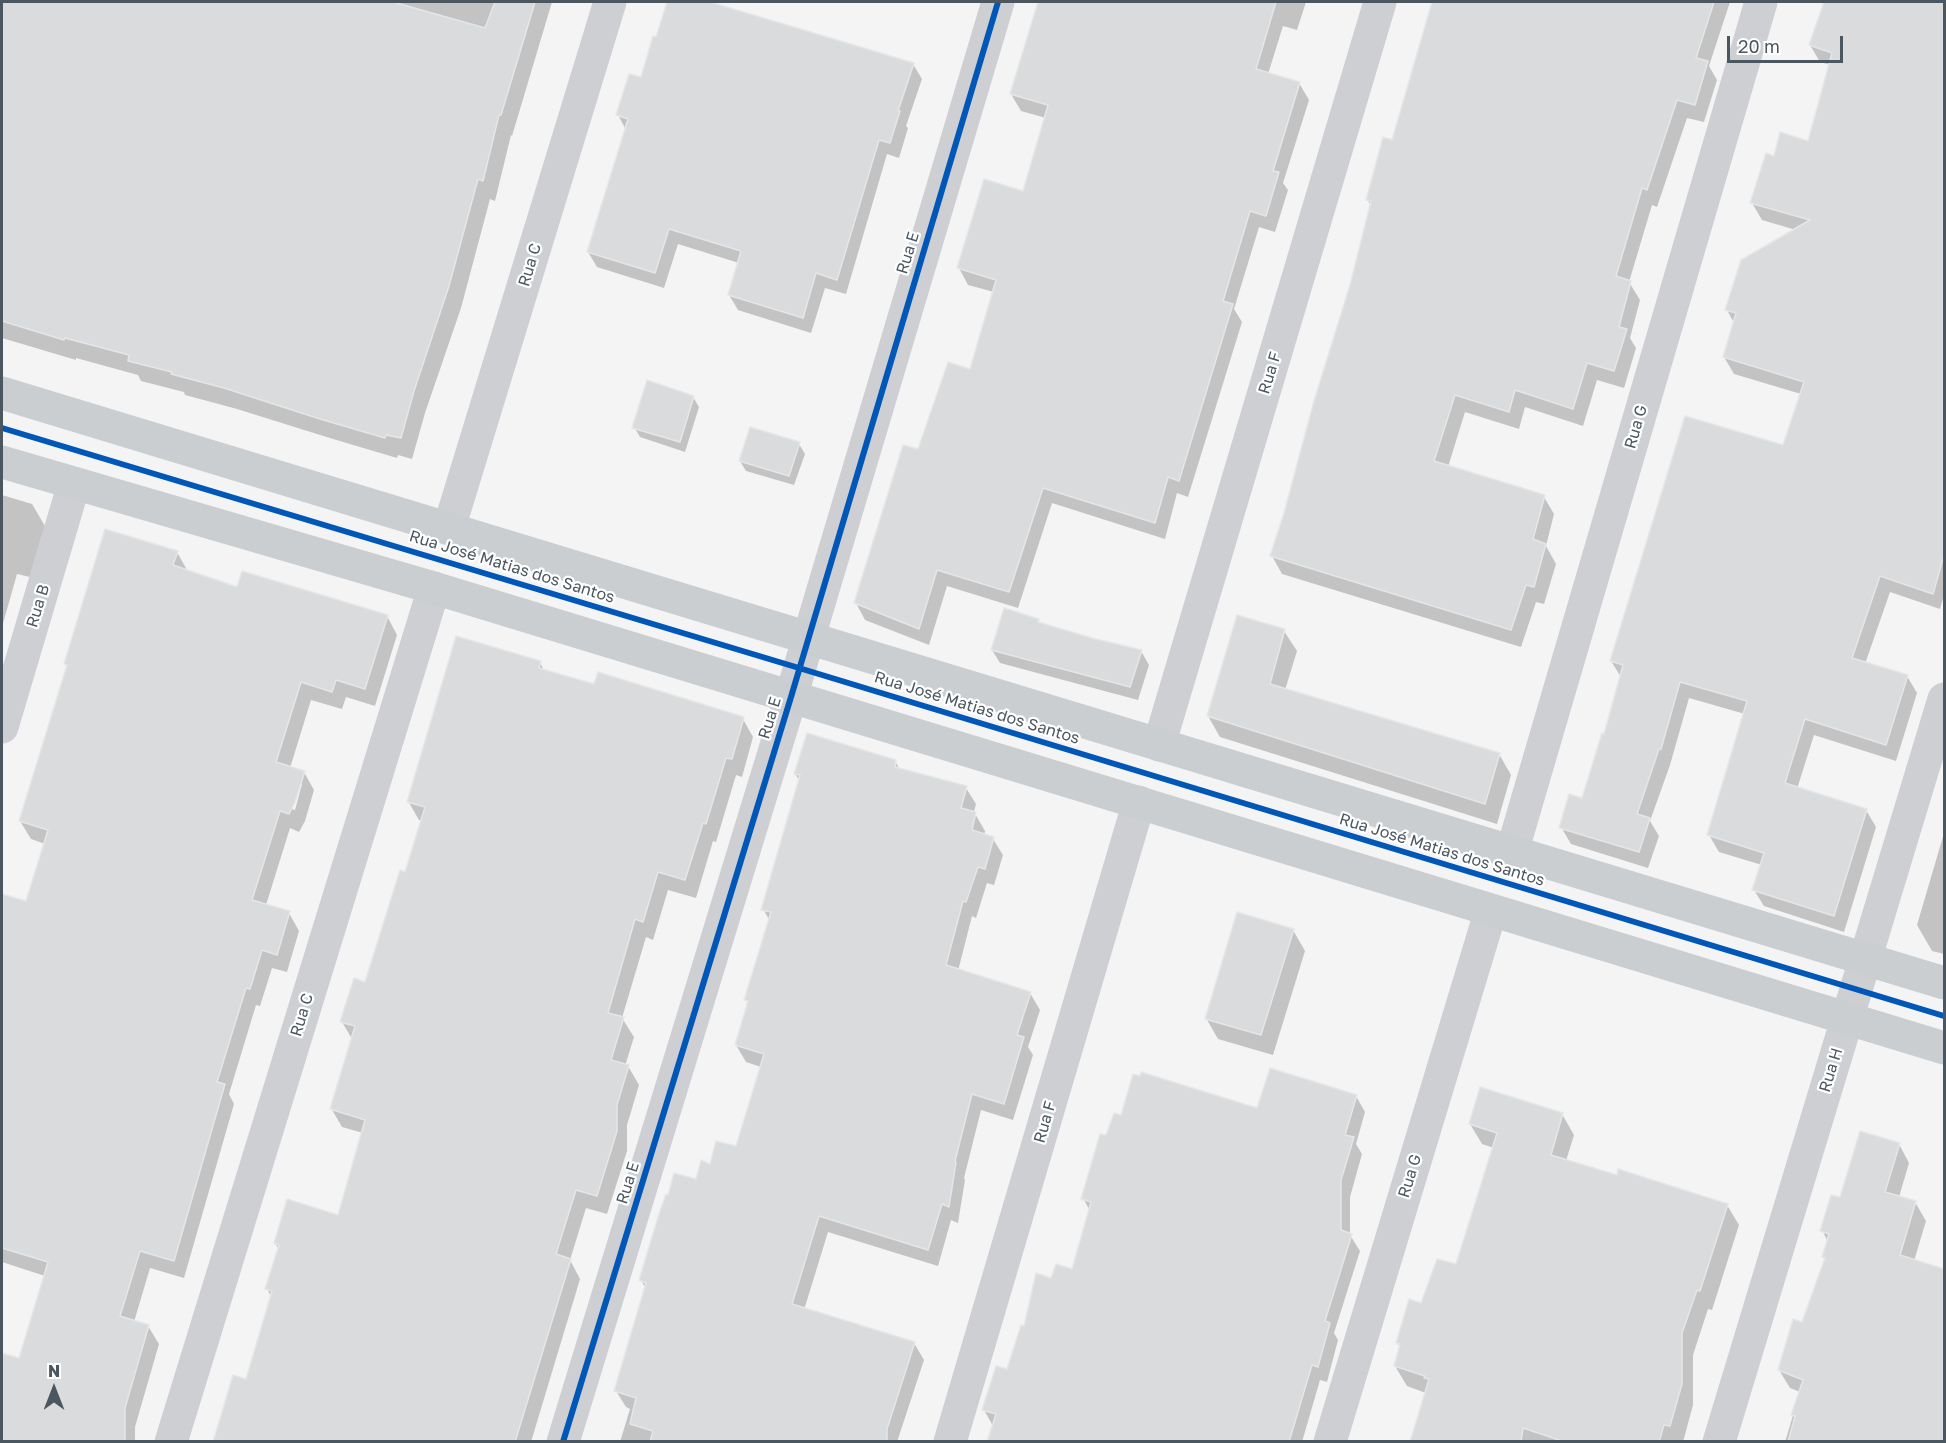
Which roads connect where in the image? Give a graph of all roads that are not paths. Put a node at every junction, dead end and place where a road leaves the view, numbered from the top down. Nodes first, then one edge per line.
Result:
1 (610, 2) edge
2 (998, 2) edge
3 (1380, 2) edge
4 (1761, 2) edge
5 (2, 393) edge
6 (2, 462) edge
7 (74, 484) junction
8 (449, 528) junction
9 (434, 588) junction
10 (807, 638) junction
11 (790, 697) junction
12 (1944, 699) edge
13 (2, 727) edge
14 (1159, 745) junction
15 (1139, 802) junction
16 (1512, 852) junction
17 (1491, 910) junction
18 (1865, 959) junction
19 (1944, 983) edge
20 (1847, 1018) junction
21 (1944, 1048) edge
22 (171, 1442) edge
23 (563, 1442) edge
24 (950, 1442) edge
25 (1330, 1442) edge
26 (1719, 1442) edge

1 - 8 street, Rua C
2 - 10 street, Rua E
3 - 14 street, Rua F
4 - 16 street, Rua G
5 - 8 main road, Rua José Matias dos Santos
6 - 7 main road
7 - 9 main road
7 - 13 street, Rua B
8 - 10 main road, Rua José Matias dos Santos
9 - 11 main road
9 - 22 street, Rua C
10 - 11 street, Rua E
10 - 14 main road, Rua José Matias dos Santos
11 - 15 main road
11 - 23 street, Rua E
12 - 18 street, Rua H
14 - 16 main road, Rua José Matias dos Santos
15 - 17 main road
15 - 24 street, Rua F
16 - 18 main road, Rua José Matias dos Santos
17 - 20 main road
17 - 25 street, Rua G
18 - 19 main road, Rua José Matias dos Santos
18 - 20 street, Rua H
20 - 21 main road
20 - 26 street, Rua H

